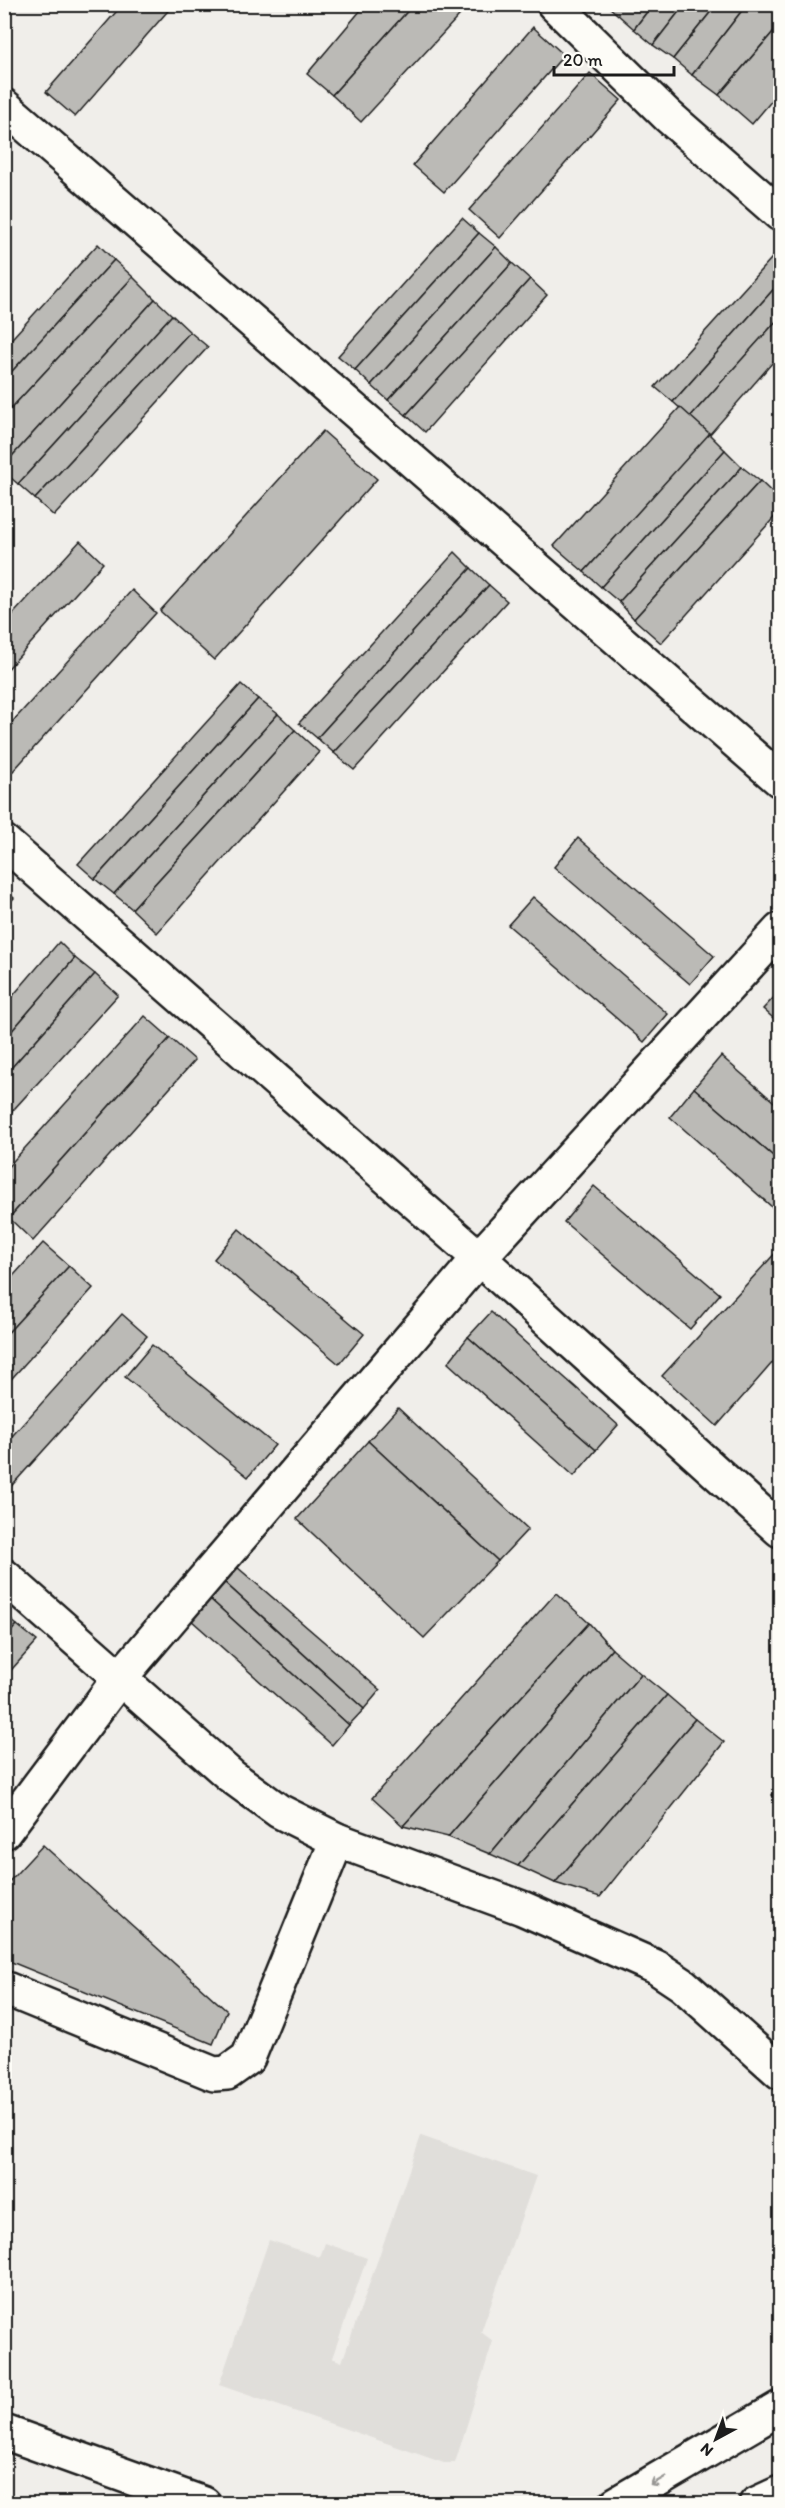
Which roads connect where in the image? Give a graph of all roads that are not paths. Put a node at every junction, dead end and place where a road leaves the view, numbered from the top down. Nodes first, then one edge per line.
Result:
1 (554, 4) edge
2 (4, 106) edge
3 (780, 214) edge
4 (780, 780) edge
5 (4, 842) edge
6 (780, 930) edge
7 (479, 1258) junction
8 (780, 1530) edge
9 (4, 1576) edge
10 (119, 1679) junction
11 (4, 1832) edge
12 (337, 1840) junction
13 (4, 1988) edge
14 (780, 2072) edge
15 (780, 2408) edge
16 (4, 2432) edge
17 (780, 2493) edge
18 (204, 2504) edge
19 (616, 2504) edge
20 (756, 2504) edge

1 - 3 street
2 - 4 street
5 - 7 street
6 - 7 street
7 - 8 street
7 - 10 street
9 - 10 street
10 - 11 street
10 - 12 street
12 - 13 street
12 - 14 street
15 -> 19 street
16 - 18 street
17 - 20 street

